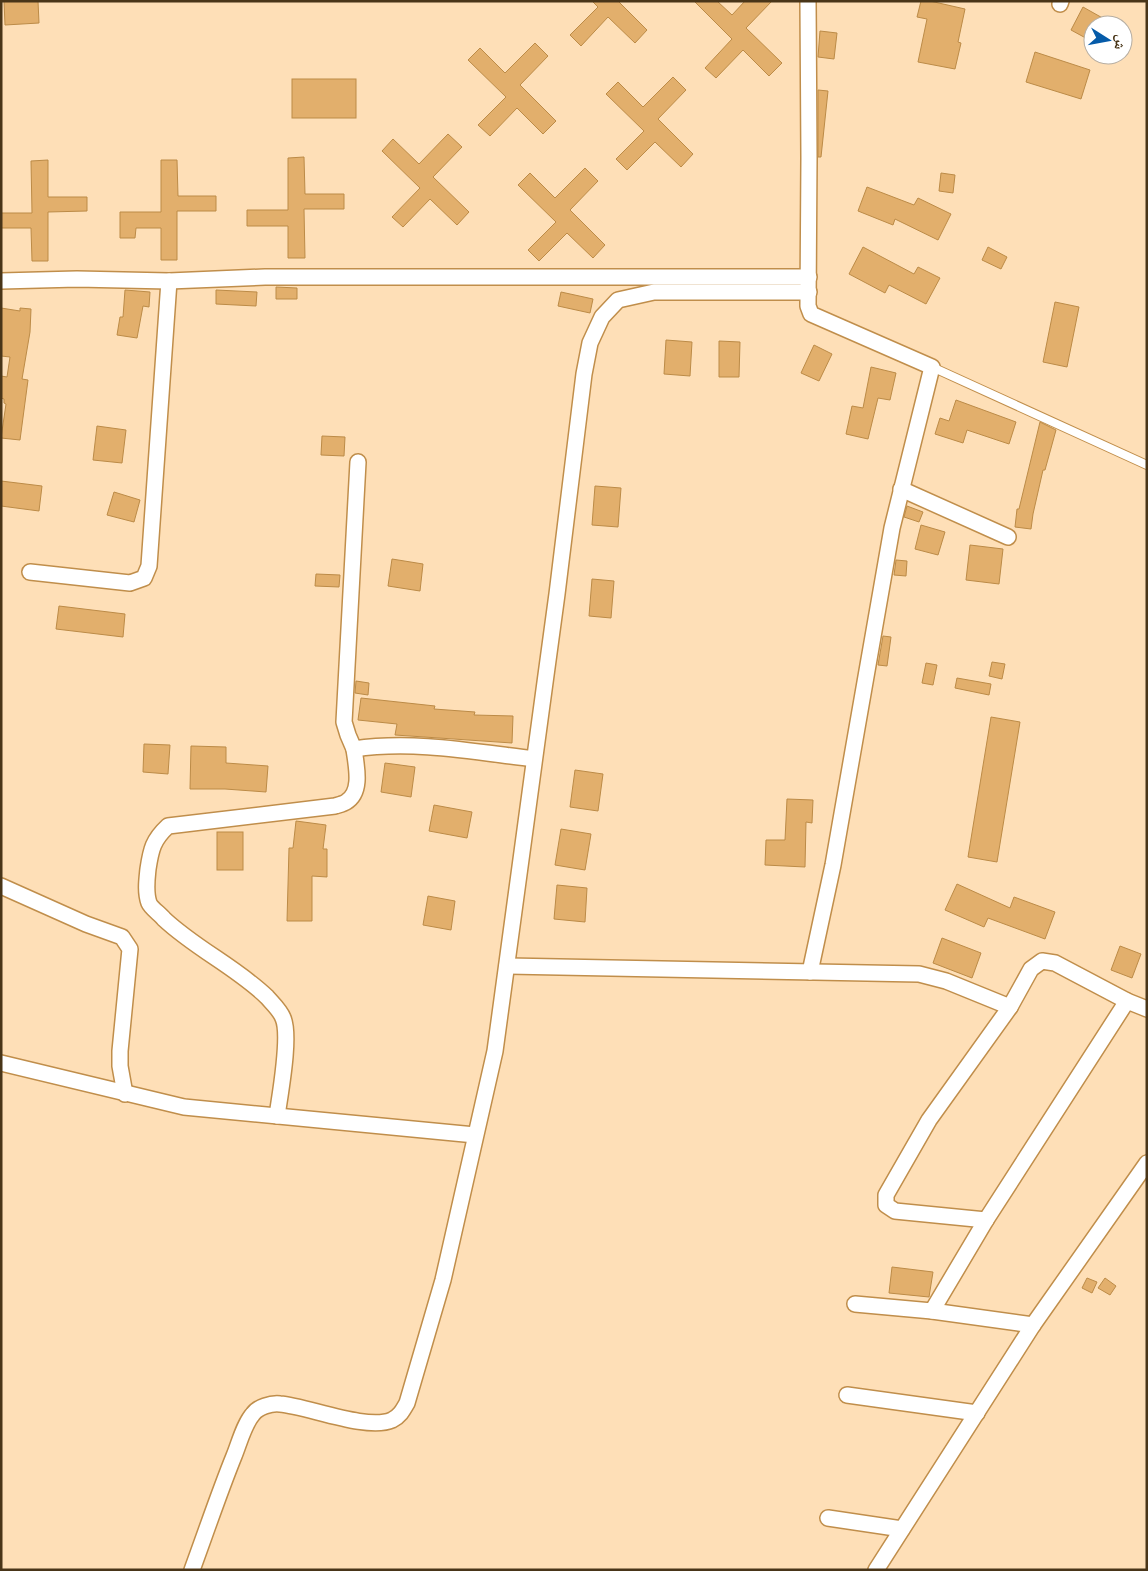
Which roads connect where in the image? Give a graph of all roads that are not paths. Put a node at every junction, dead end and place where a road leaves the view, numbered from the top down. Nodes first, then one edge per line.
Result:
1 (808, 1) edge
2 (1, 281) edge
3 (169, 281) junction
4 (809, 284) junction
5 (932, 367) junction
6 (358, 462) dead end
7 (1147, 465) edge
8 (902, 489) junction
9 (1008, 537) dead end
10 (30, 572) dead end
11 (354, 749) junction
12 (534, 759) junction
13 (1, 886) edge
14 (506, 966) junction
15 (810, 972) junction
16 (1128, 1001) junction
17 (1010, 1007) junction
18 (1147, 1009) edge
19 (1, 1063) edge
20 (125, 1094) junction
21 (277, 1116) junction
22 (475, 1135) junction
23 (1147, 1163) edge
24 (986, 1220) junction
25 (855, 1304) dead end
26 (932, 1311) junction
27 (1033, 1325) junction
28 (847, 1395) dead end
29 (977, 1413) junction
30 (828, 1518) dead end
31 (902, 1529) junction
32 (192, 1570) edge
33 (876, 1570) edge

1 - 4 street
2 - 3 street
3 - 4 street
3 - 10 street
4 - 5 street
4 - 12 street
5 - 7 lane
5 - 8 street
6 - 11 street
8 - 9 street
8 - 15 street
11 - 12 street
11 - 21 street
12 - 14 street
13 - 20 street
14 - 15 street
14 - 22 street
15 - 17 street
16 - 17 street
16 - 18 street
16 - 24 street
17 - 24 street
19 - 20 street
20 - 21 street
21 - 22 street
22 - 32 street
23 - 27 street
24 - 26 street
25 - 26 street
26 - 27 street
27 - 29 street
28 - 29 street
29 - 31 street
30 - 31 street
31 - 33 street

